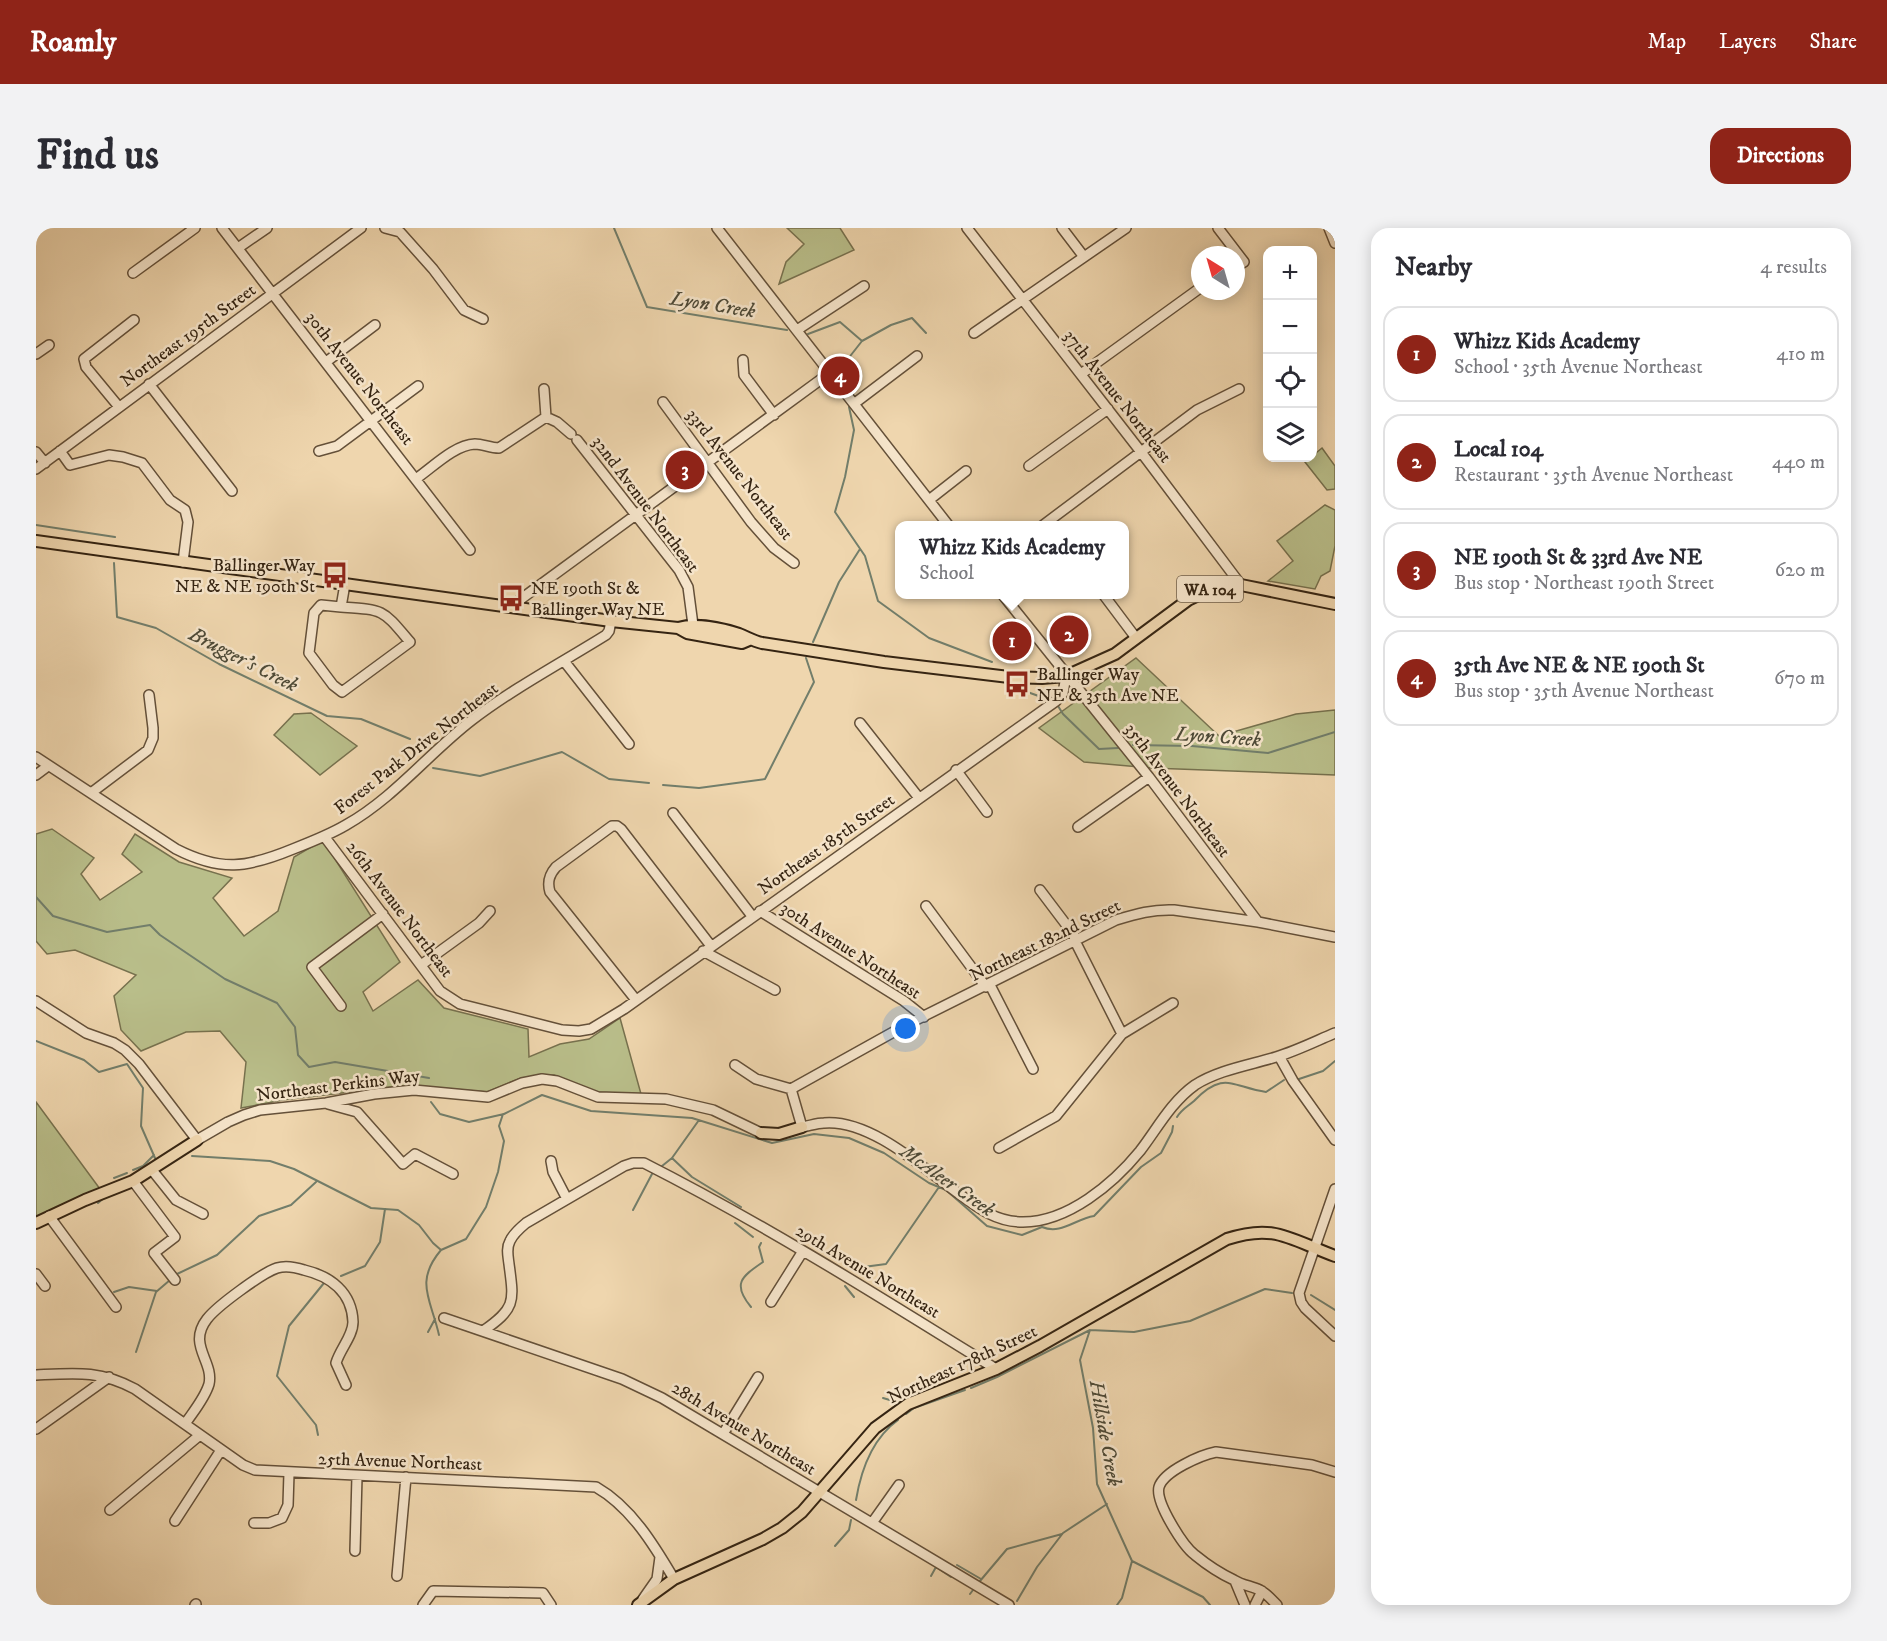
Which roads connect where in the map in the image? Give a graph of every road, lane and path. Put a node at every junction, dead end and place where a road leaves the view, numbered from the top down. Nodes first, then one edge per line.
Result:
1 (195, 228) edge
2 (222, 228) edge
3 (267, 228) edge
4 (385, 228) edge
5 (717, 228) edge
6 (968, 228) edge
7 (1062, 228) edge
8 (1126, 228) edge
9 (1218, 228) edge
10 (1329, 228) edge
11 (354, 230) edge
12 (1335, 243) edge
13 (1229, 246) edge
14 (238, 248) junction
15 (1084, 257) junction
16 (133, 273) dead end
17 (864, 286) dead end
18 (273, 293) junction
19 (1191, 295) edge
20 (1023, 300) junction
21 (483, 319) dead end
22 (135, 320) dead end
23 (375, 325) dead end
24 (797, 330) junction
25 (974, 333) dead end
26 (49, 345) dead end
27 (36, 354) edge
28 (917, 356) dead end
29 (742, 360) dead end
30 (326, 362) junction
31 (831, 372) junction
32 (1081, 374) junction
33 (149, 384) junction
34 (418, 386) dead end
35 (544, 389) dead end
36 (1239, 389) dead end
37 (663, 402) dead end
38 (855, 403) junction
39 (119, 407) junction
40 (1108, 409) junction
41 (774, 415) junction
42 (546, 417) junction
43 (372, 420) junction
44 (319, 450) dead end
45 (60, 451) junction
46 (36, 452) edge
47 (1141, 452) junction
48 (708, 462) junction
49 (45, 463) junction
50 (1029, 466) dead end
51 (36, 469) edge
52 (966, 471) dead end
53 (417, 478) junction
54 (232, 490) dead end
55 (929, 500) junction
56 (635, 515) junction
57 (946, 521) edge
58 (1047, 521) edge
59 (36, 541) edge
60 (470, 550) dead end
61 (183, 562) junction
62 (794, 563) dead end
63 (345, 584) junction
64 (1241, 585) junction
65 (1006, 599) edge
66 (1107, 599) edge
67 (1335, 604) edge
68 (510, 607) junction
69 (341, 608) junction
70 (611, 621) junction
71 (693, 625) junction
72 (678, 628) junction
73 (1136, 638) junction
74 (749, 640) junction
75 (564, 661) junction
76 (1066, 676) junction
77 (149, 695) dead end
78 (1085, 695) junction
79 (1060, 698) junction
80 (860, 723) dead end
81 (629, 744) dead end
82 (36, 757) edge
83 (48, 765) junction
84 (956, 771) junction
85 (36, 775) edge
86 (1149, 777) junction
87 (91, 793) junction
88 (919, 798) junction
89 (987, 812) dead end
90 (673, 813) dead end
91 (1078, 827) dead end
92 (324, 836) junction
93 (1040, 890) dead end
94 (926, 906) dead end
95 (490, 911) dead end
96 (384, 914) junction
97 (756, 914) junction
98 (1258, 922) junction
99 (1335, 937) edge
100 (1075, 941) junction
101 (707, 948) junction
102 (421, 965) junction
103 (988, 986) junction
104 (775, 990) dead end
105 (636, 1000) junction
106 (36, 1001) edge
107 (1173, 1003) dead end
108 (341, 1006) dead end
109 (924, 1017) junction
110 (591, 1029) joint
111 (1122, 1034) junction
112 (1335, 1034) edge
113 (1279, 1056) junction
114 (735, 1065) dead end
115 (1033, 1069) dead end
116 (791, 1089) junction
117 (326, 1103) junction
118 (802, 1127) junction
119 (760, 1133) joint
120 (197, 1140) junction
121 (1335, 1140) edge
122 (999, 1148) dead end
123 (551, 1161) dead end
124 (152, 1170) junction
125 (453, 1174) dead end
126 (133, 1181) junction
127 (1335, 1189) edge
128 (567, 1199) junction
129 (203, 1214) dead end
130 (49, 1216) junction
131 (36, 1223) edge
132 (1313, 1248) junction
133 (803, 1251) junction
134 (1335, 1256) edge
135 (36, 1274) edge
136 (176, 1280) dead end
137 (45, 1286) dead end
138 (771, 1302) dead end
139 (116, 1307) dead end
140 (444, 1318) dead end
141 (483, 1331) junction
142 (1335, 1336) edge
143 (996, 1369) junction
144 (36, 1375) edge
145 (109, 1377) junction
146 (758, 1377) dead end
147 (346, 1385) dead end
148 (185, 1424) junction
149 (36, 1429) edge
150 (723, 1434) junction
151 (200, 1435) junction
152 (221, 1450) junction
153 (1335, 1472) edge
154 (289, 1473) junction
155 (357, 1476) junction
156 (406, 1477) junction
157 (899, 1485) dead end
158 (820, 1493) junction
159 (110, 1510) dead end
160 (175, 1521) dead end
161 (254, 1523) dead end
162 (872, 1523) junction
163 (355, 1551) dead end
164 (660, 1555) junction
165 (397, 1576) dead end
166 (675, 1579) junction
167 (1234, 1581) junction
168 (1262, 1591) junction
169 (645, 1603) edge
170 (423, 1605) edge
171 (550, 1605) edge
172 (1009, 1605) edge
173 (1245, 1605) edge
174 (1255, 1605) edge
175 (1277, 1605) edge

1 - 16 street
2 - 14 street, 30th Avenue Northeast
3 - 14 street
4 - 21 street
5 - 24 street
6 - 20 street, 37th Avenue Northeast
7 - 15 street
8 - 15 street
9 - 13 street
10 - 12 street
11 - 18 street, Northeast 195th Street
14 - 18 street, 30th Avenue Northeast
15 - 20 street
17 - 24 street
18 - 30 street, 30th Avenue Northeast
18 - 33 street, Northeast 195th Street
19 - 32 street
20 - 25 street
20 - 32 street, 37th Avenue Northeast
22 - 39 street
23 - 30 street
24 - 31 street
26 - 27 street
28 - 38 street
29 - 41 street
30 - 43 street, 30th Avenue Northeast
31 - 38 street
31 - 41 street
32 - 40 street, 37th Avenue Northeast
33 - 39 street, Northeast 195th Street
33 - 54 street
34 - 43 street
35 - 42 street
36 - 47 street
37 - 48 street, 33rd Avenue Northeast
38 - 55 street
39 - 45 street, Northeast 195th Street
40 - 47 street, 37th Avenue Northeast
40 - 50 street
41 - 48 street
42 - 53 street
42 - 56 street, 32nd Avenue Northeast
43 - 44 street
43 - 53 street, 30th Avenue Northeast
45 - 49 street, Northeast 195th Street
45 - 61 street
46 - 49 street
47 - 58 street
47 - 64 street, 37th Avenue Northeast
48 - 56 street
48 - 62 street, 33rd Avenue Northeast
49 - 51 street, Northeast 195th Street
52 - 55 street
53 - 60 street, 30th Avenue Northeast
55 - 57 street
56 - 68 street
56 - 71 street, 32nd Avenue Northeast
59 - 61 main road, WA 104
61 - 63 main road, WA 104
63 - 68 main road, WA 104
63 - 69 street
64 - 67 main road, WA 104
64 - 73 main road, WA 104
65 - 76 street, 35th Avenue Northeast
66 - 73 street
68 - 70 main road, WA 104
69 - 69 street
70 - 72 main road, WA 104
70 - 75 street, Forest Park Drive Northeast
71 - 72 main road, WA 104
71 - 74 main road, WA 104
72 - 74 main road, WA 104
73 - 76 main road, WA 104
74 - 76 main road, WA 104
75 - 81 street
75 - 92 street, Forest Park Drive Northeast
76 - 78 street, 35th Avenue Northeast
76 - 79 street
77 - 87 street
78 - 79 street
78 - 86 street, 35th Avenue Northeast
79 - 84 street, Northeast 185th Street
80 - 88 street
82 - 83 street, Forest Park Drive Northeast
83 - 85 street
83 - 87 street, Forest Park Drive Northeast
84 - 88 street, Northeast 185th Street
84 - 89 street
86 - 91 street
86 - 98 street, 35th Avenue Northeast
87 - 92 street, Forest Park Drive Northeast
88 - 97 street, Northeast 185th Street
90 - 97 street, 30th Avenue Northeast
92 - 96 street, 26th Avenue Northeast
93 - 100 street
94 - 103 street
95 - 102 street
96 - 102 street, 26th Avenue Northeast
96 - 108 street
97 - 101 street, Northeast 185th Street
97 - 109 street, 30th Avenue Northeast
98 - 99 street, Northeast 182nd Street
98 - 100 street, Northeast 182nd Street
100 - 103 street, Northeast 182nd Street
100 - 111 street
101 - 104 street
101 - 105 street, Northeast 185th Street
101 - 105 street
102 - 110 street, 26th Avenue Northeast
103 - 109 street, Northeast 182nd Street
103 - 115 street
105 - 110 street, Northeast 185th Street
106 - 120 street
107 - 111 street
109 - 116 street, Northeast 182nd Street
111 - 122 street
112 - 113 street
113 - 118 street
113 - 121 street
114 - 116 street
116 - 118 street
117 - 119 street, Northeast Perkins Way
117 - 120 street, Northeast Perkins Way
117 - 125 street
118 - 119 main road, Northeast Perkins Way
120 - 124 main road, Northeast Perkins Way
123 - 128 street
124 - 126 main road, Northeast Perkins Way
124 - 129 street
126 - 130 main road, Northeast Perkins Way
126 - 136 street
127 - 132 street
128 - 133 street, 29th Avenue Northeast
128 - 141 street, 29th Avenue Northeast
130 - 131 main road, Northeast Perkins Way
130 - 139 street
132 - 134 main road, Northeast 178th Street
132 - 142 street
132 - 143 main road, Northeast 178th Street
133 - 138 street
133 - 143 street, 29th Avenue Northeast
135 - 137 street
140 - 141 street, 28th Avenue Northeast
141 - 150 street, 28th Avenue Northeast
143 - 158 main road, Northeast 178th Street
144 - 145 street, 25th Avenue Northeast
145 - 148 street, 25th Avenue Northeast
145 - 149 street
146 - 150 street
147 - 148 street
148 - 151 street, 25th Avenue Northeast
150 - 158 street, 28th Avenue Northeast
151 - 152 street, 25th Avenue Northeast
151 - 159 street
152 - 154 street, 25th Avenue Northeast
152 - 160 street
153 - 167 street
154 - 155 street, 25th Avenue Northeast
154 - 161 street
155 - 156 street, 25th Avenue Northeast
155 - 163 street
156 - 164 street, 25th Avenue Northeast
156 - 165 street
157 - 162 street
158 - 162 street, 28th Avenue Northeast
158 - 166 main road, Northeast 178th Street
162 - 172 street, 28th Avenue Northeast
164 - 166 street, 25th Avenue Northeast
164 - 169 street
166 - 169 main road, Northeast 178th Street
167 - 168 street
167 - 173 street
168 - 174 street
168 - 175 street
170 - 171 street

